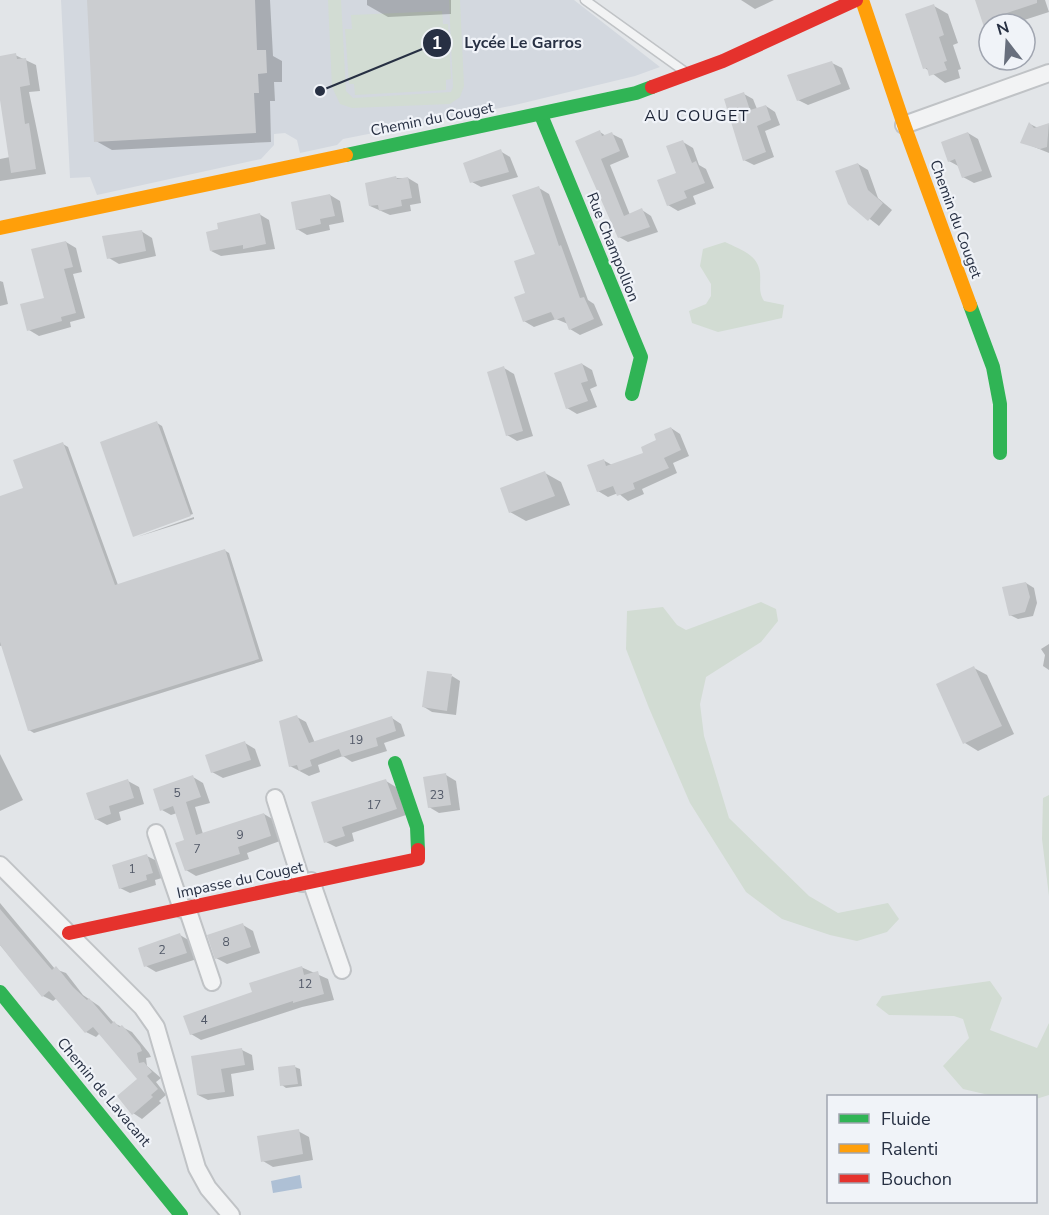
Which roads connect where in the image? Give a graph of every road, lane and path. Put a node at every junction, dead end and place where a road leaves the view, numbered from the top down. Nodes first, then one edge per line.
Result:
1 (585, 0) edge
2 (856, 0) edge
3 (862, 0) edge
4 (1049, 74) edge
5 (689, 75) junction
6 (541, 115) junction
7 (904, 125) junction
8 (0, 228) edge
9 (632, 394) dead end
10 (1000, 453) dead end
11 (395, 763) dead end
12 (275, 798) dead end
13 (156, 833) dead end
14 (0, 866) edge
15 (307, 882) junction
16 (184, 908) junction
17 (69, 933) junction
18 (342, 970) dead end
19 (212, 982) dead end
20 (0, 992) edge
21 (181, 1215) edge
22 (231, 1215) edge

1 - 5 lane
2 - 5 street, Chemin du Couget
3 - 7 street, Chemin du Couget
4 - 7 street
5 - 6 street, Chemin du Couget
6 - 8 street, Chemin du Couget
6 - 9 street, Rue Champollion
7 - 10 street, Chemin du Couget
11 - 15 street, Impasse du Couget
12 - 15 street
13 - 16 street
14 - 17 street
15 - 16 street, Impasse du Couget
15 - 18 street
16 - 17 street, Impasse du Couget
16 - 19 street
17 - 22 street
20 - 21 street, Chemin de Lavacant

